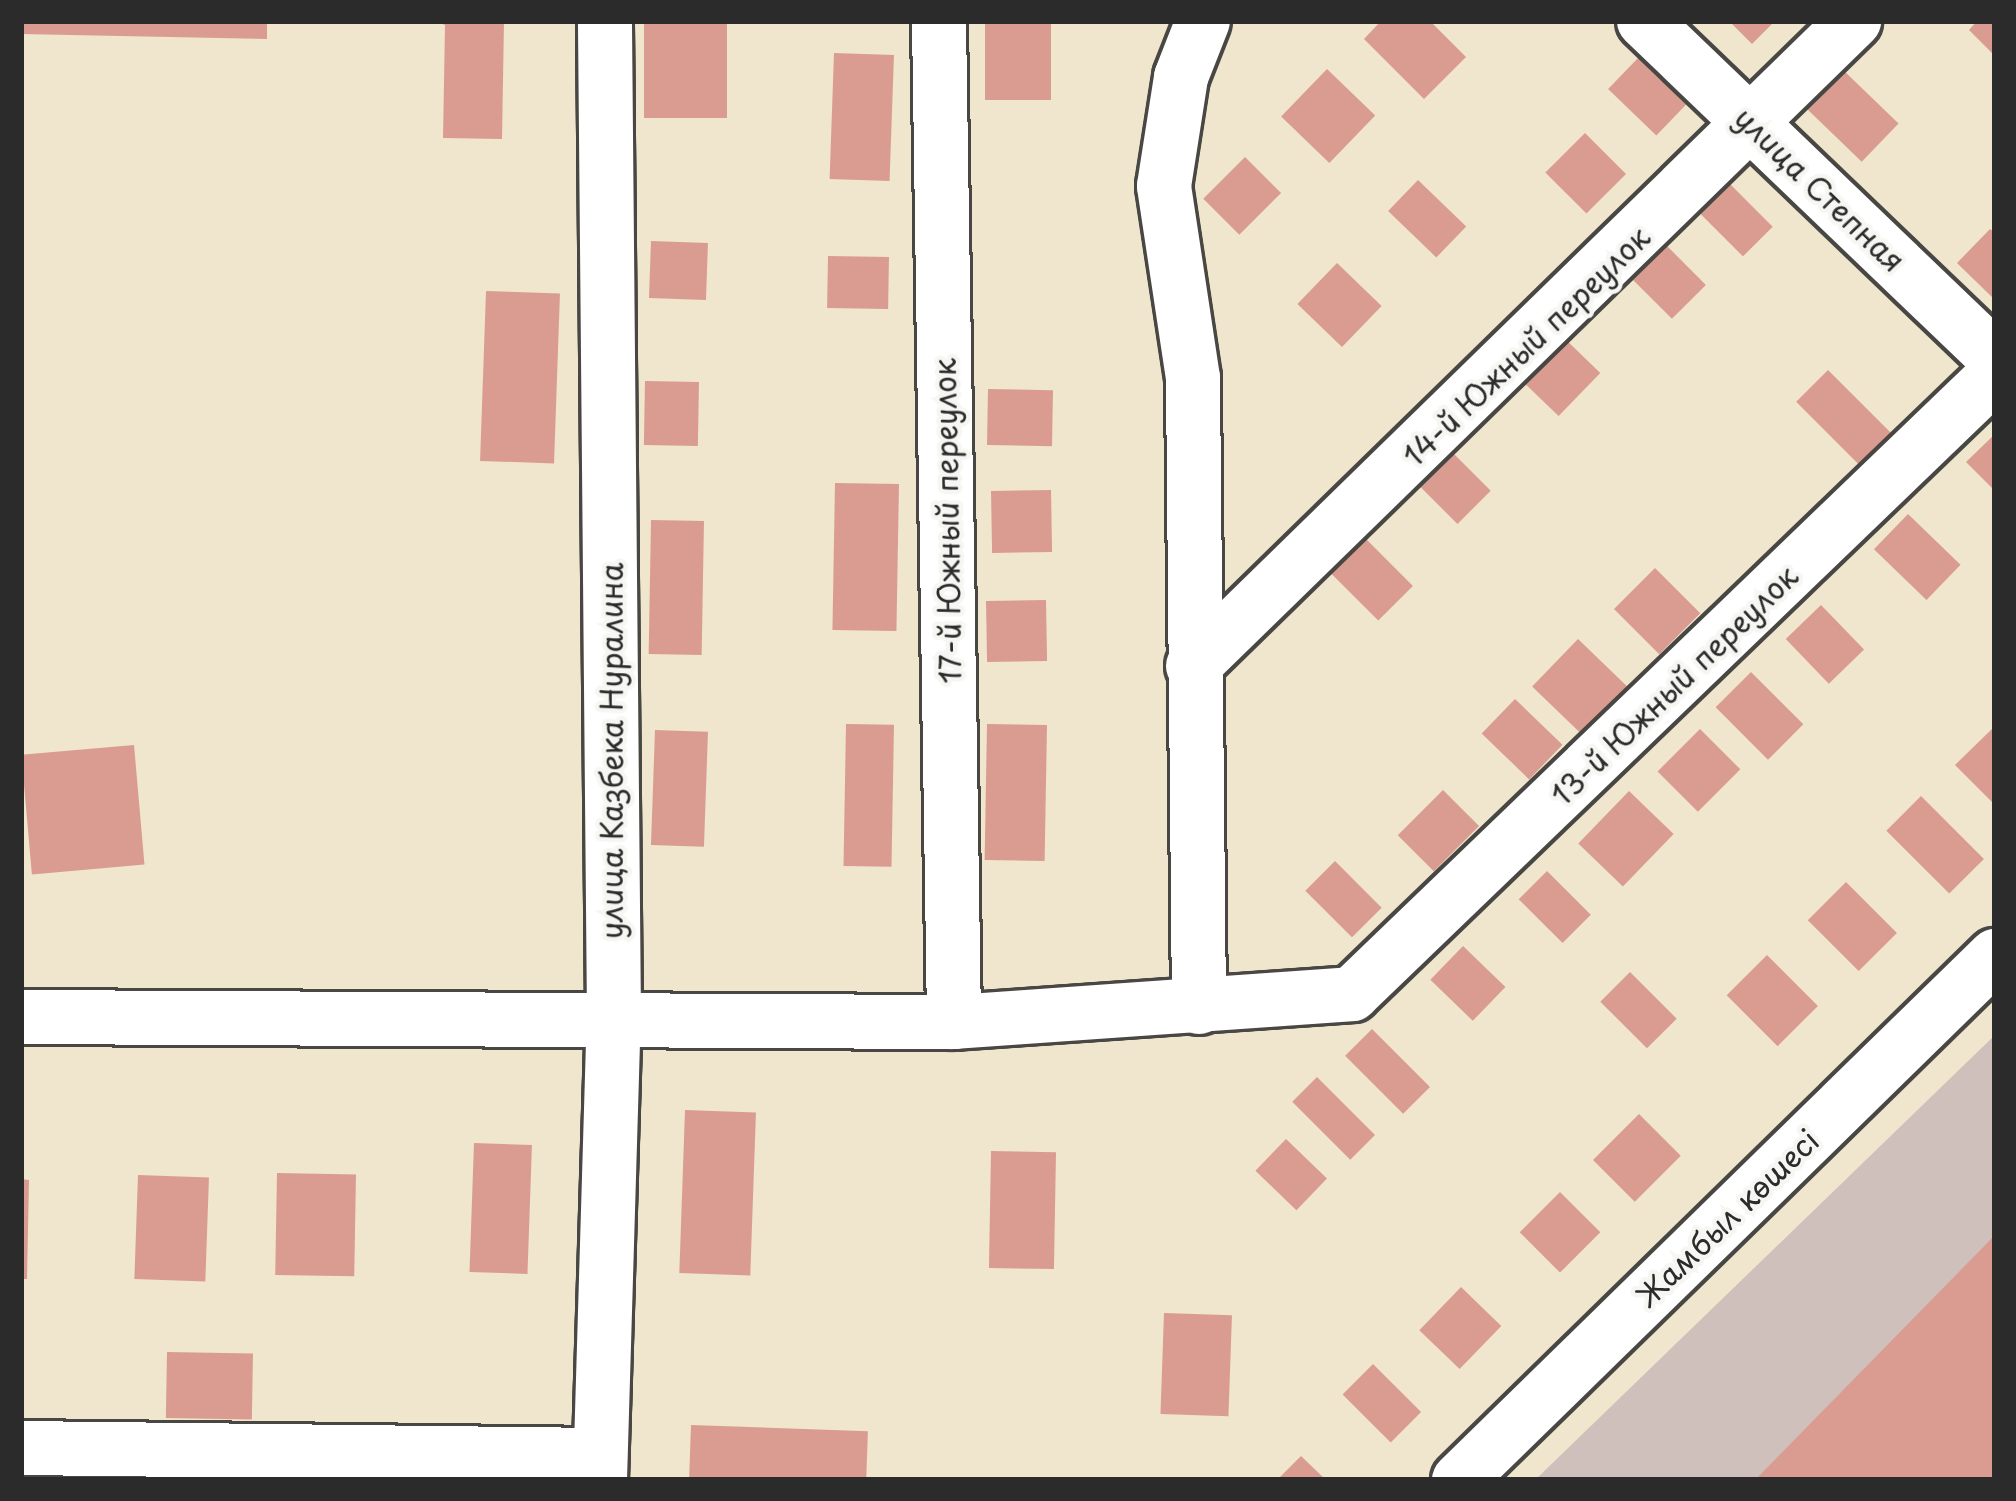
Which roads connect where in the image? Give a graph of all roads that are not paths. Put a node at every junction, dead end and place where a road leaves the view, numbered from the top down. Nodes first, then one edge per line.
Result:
1 (605, 21) edge
2 (939, 21) edge
3 (1203, 21) edge
4 (1644, 21) edge
5 (1854, 21) edge
6 (1755, 126) junction
7 (1995, 358) edge
8 (1995, 375) edge
9 (1193, 666) junction
10 (1995, 956) edge
11 (1199, 1007) junction
12 (21, 1017) edge
13 (614, 1017) junction
14 (954, 1022) junction
15 (21, 1448) edge
16 (600, 1467) edge
17 (1459, 1480) edge

1 - 13 street, улица Казбека Нуралина
2 - 14 street, 17-й Южный переулок
3 - 9 street
4 - 6 street, улица Степная
5 - 6 street, 14-й Южный переулок
6 - 7 street, улица Степная
6 - 9 street, 14-й Южный переулок
8 - 11 street, 13-й Южный переулок
9 - 11 street
10 - 17 street, Жамбыл көшесі
11 - 14 street
12 - 13 street
13 - 14 street
13 - 16 street, улица Казбека Нуралина
15 - 16 street

